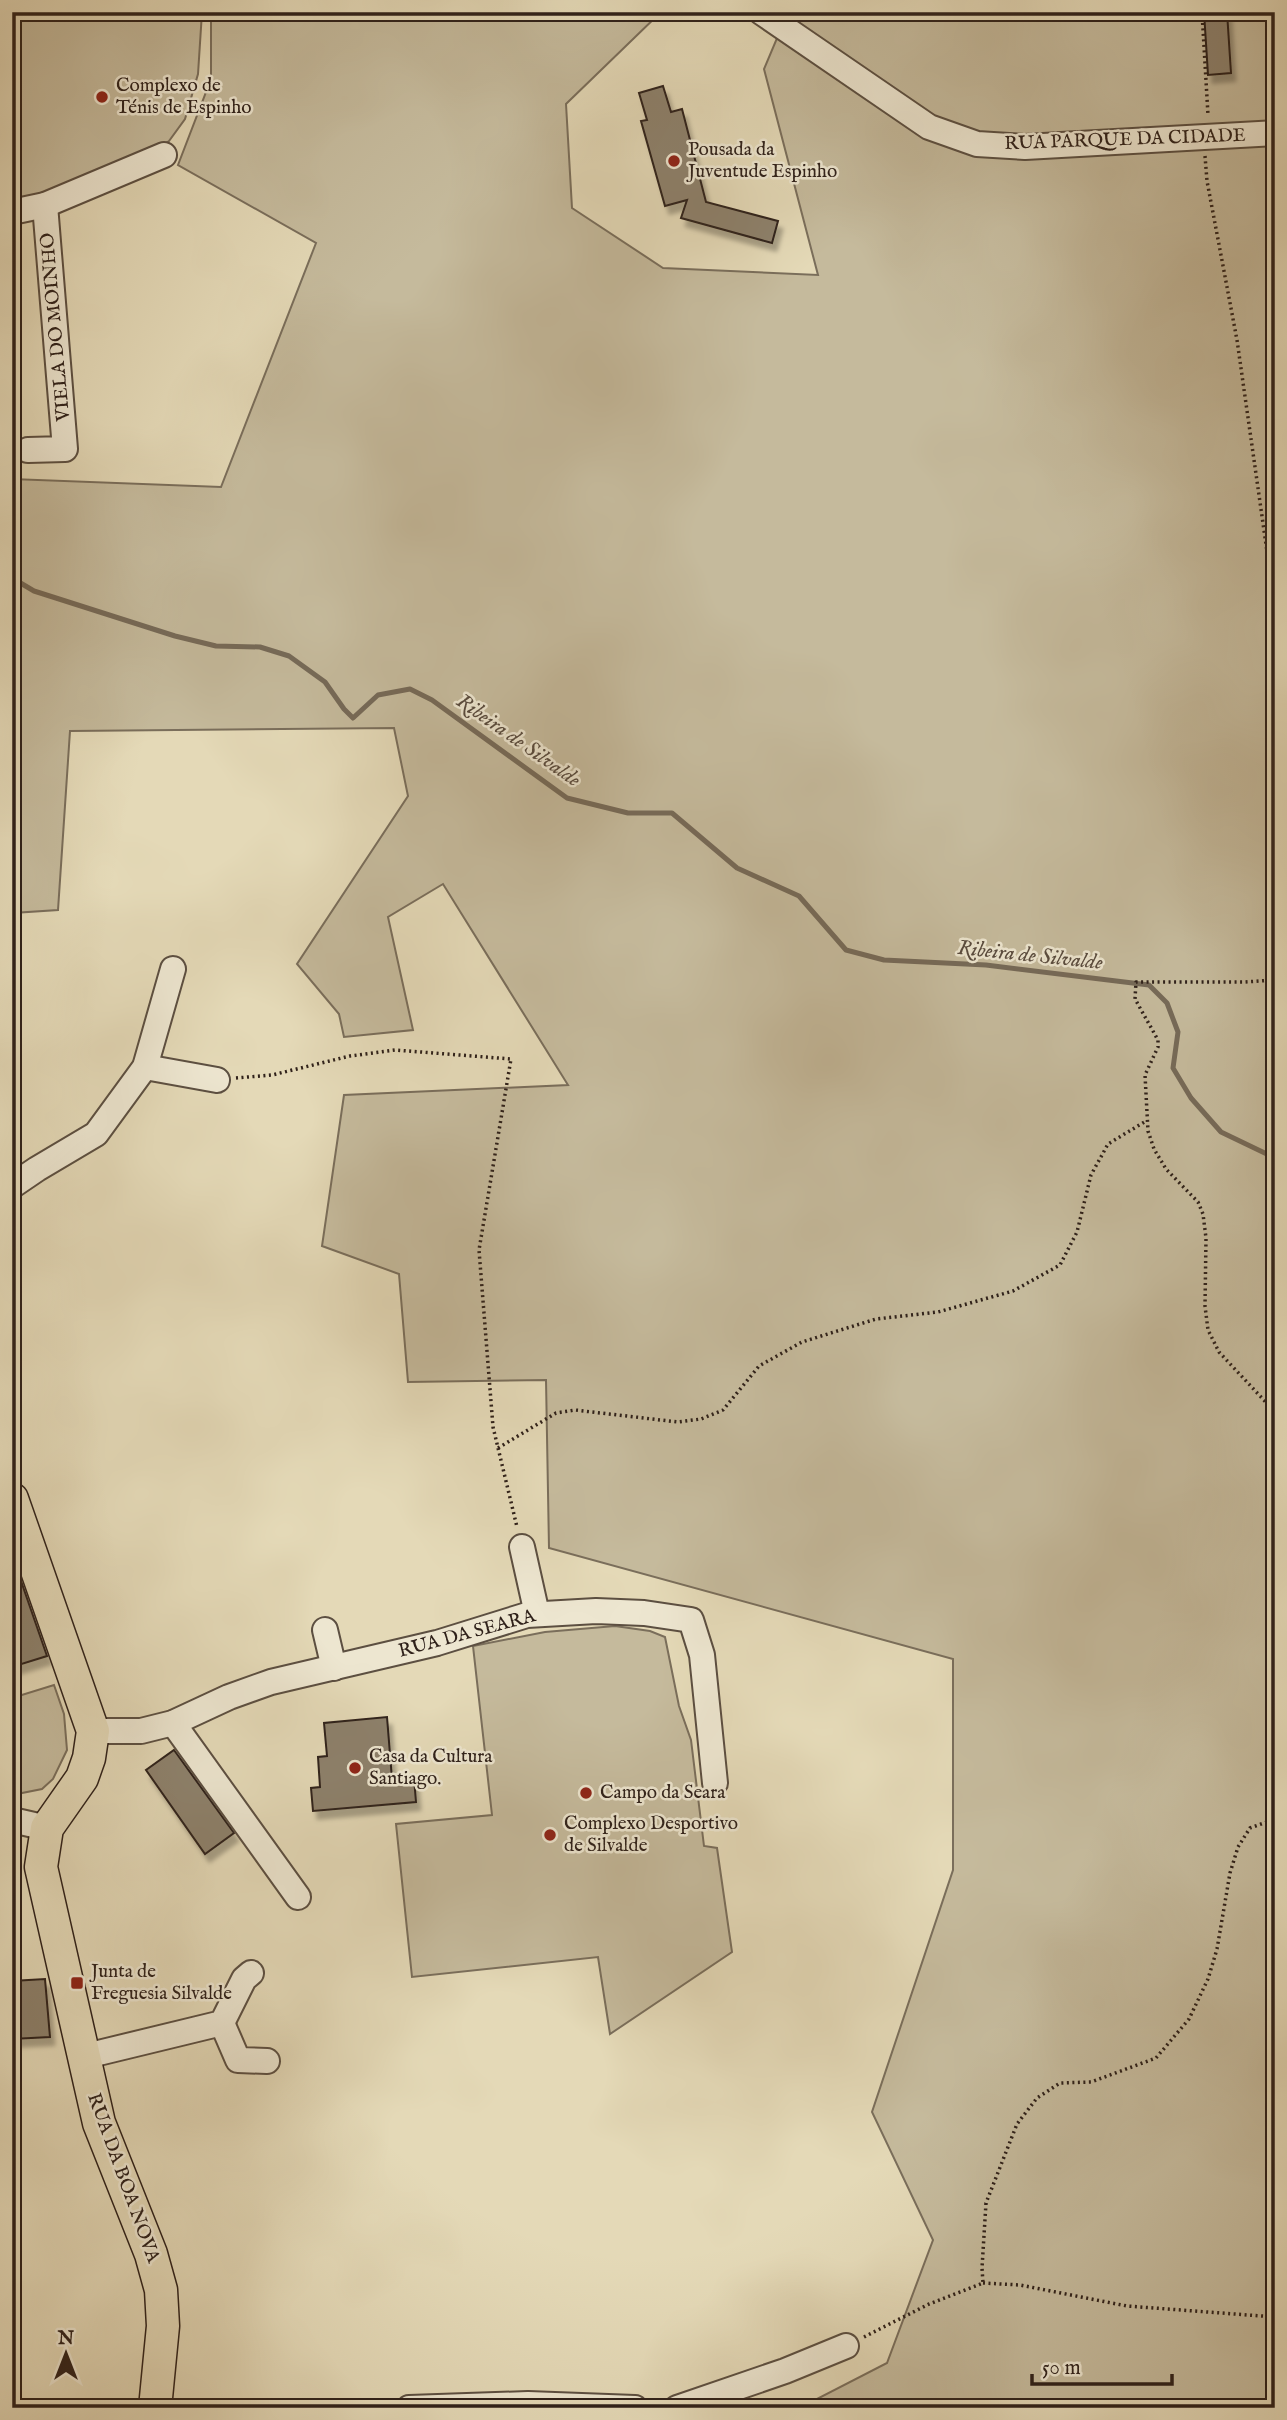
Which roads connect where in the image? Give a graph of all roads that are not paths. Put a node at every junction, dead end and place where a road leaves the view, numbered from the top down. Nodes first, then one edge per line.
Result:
1 (752, 17) edge
2 (1275, 133) edge
3 (164, 155) dead end
4 (45, 205) junction
5 (12, 212) edge
6 (28, 450) dead end
7 (173, 969) dead end
8 (145, 1067) junction
9 (217, 1080) road end
10 (12, 1186) edge
11 (12, 1499) edge
12 (522, 1546) road end
13 (537, 1614) junction
14 (325, 1630) dead end
15 (334, 1668) junction
16 (173, 1723) junction
17 (93, 1731) junction
18 (715, 1783) dead end
19 (12, 1820) edge
20 (47, 1828) junction
21 (298, 1897) dead end
22 (251, 1973) dead end
23 (222, 2023) junction
24 (82, 2057) junction
25 (267, 2061) dead end
26 (846, 2346) road end
27 (155, 2408) edge
28 (409, 2408) edge
29 (635, 2408) edge
30 (677, 2408) edge

1 - 2 street, RUA PARQUE DA CIDADE
3 - 4 street
4 - 5 street
4 - 6 street, VIELA DO MOINHO
7 - 8 street
8 - 9 street
8 - 10 street
11 - 17 main road
12 - 13 street
13 - 15 street, RUA DA SEARA
13 - 18 street, RUA DA SEARA
14 - 15 street
15 - 16 street, RUA DA SEARA
16 - 17 street, RUA DA SEARA
16 - 21 street
17 - 20 main road
19 - 20 street
20 - 24 main road, RUA DA BOA NOVA
22 - 23 street
23 - 24 street
23 - 25 street
24 - 27 main road, RUA DA BOA NOVA
26 - 30 street
28 - 29 street

